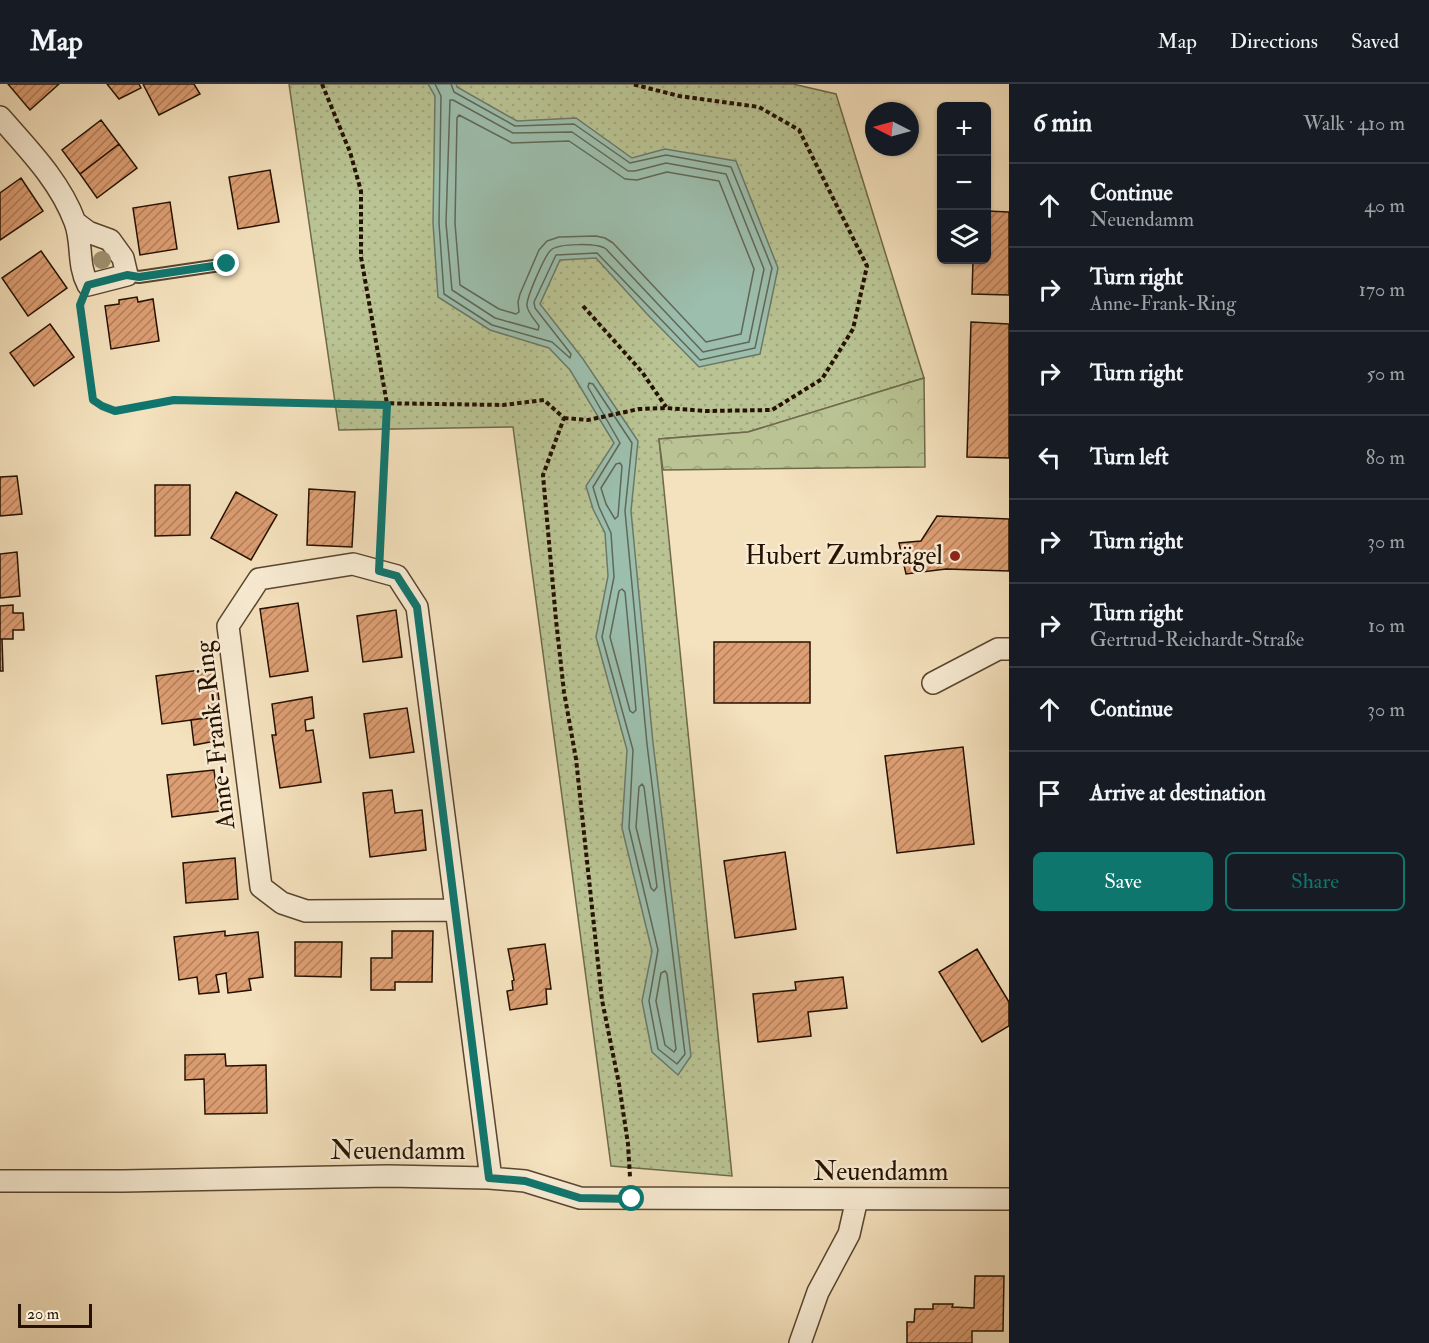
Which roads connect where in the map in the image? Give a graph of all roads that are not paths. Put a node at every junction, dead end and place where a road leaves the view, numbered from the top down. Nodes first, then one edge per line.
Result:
1 (0, 117) edge
2 (76, 223) junction
3 (227, 264) dead end
4 (127, 275) junction
5 (1009, 649) edge
6 (933, 683) dead end
7 (456, 910) junction
8 (489, 1178) junction
9 (0, 1181) edge
10 (1009, 1198) edge
11 (857, 1199) junction
12 (800, 1343) edge

1 - 2 street
2 - 4 street
2 - 4 street
3 - 4 lane
5 - 6 street
7 - 7 street, Anne-Frank-Ring
7 - 8 street, Anne-Frank-Ring
8 - 9 street, Neuendamm
8 - 11 street, Neuendamm
10 - 11 street, Neuendamm
11 - 12 street

